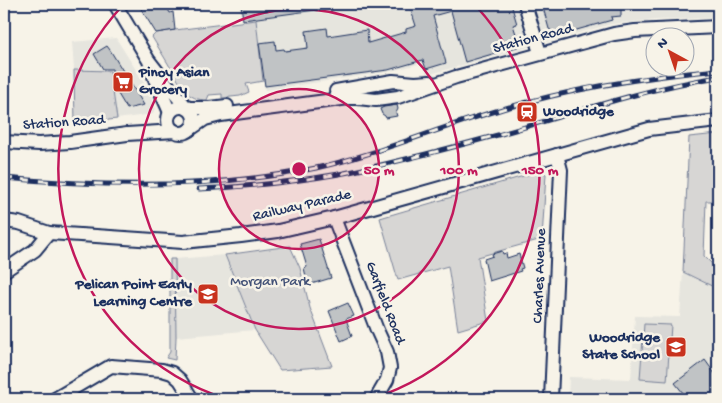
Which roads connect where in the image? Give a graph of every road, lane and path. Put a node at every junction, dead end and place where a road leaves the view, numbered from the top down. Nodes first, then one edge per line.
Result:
1 (115, 4) edge
2 (525, 4) edge
3 (718, 27) edge
4 (540, 53) junction
5 (149, 61) junction
6 (447, 80) junction
7 (393, 82) junction
8 (398, 97) junction
9 (187, 108) junction
10 (169, 113) junction
11 (718, 121) edge
12 (189, 130) junction
13 (175, 131) junction
14 (127, 134) junction
15 (4, 142) edge
16 (557, 155) junction
17 (334, 218) junction
18 (4, 220) edge
19 (49, 233) junction
20 (4, 271) edge
21 (55, 399) edge
22 (192, 399) edge
23 (376, 399) edge
24 (551, 399) edge

1 - 5 street
2 - 4 street
3 - 4 street, Station Road
4 - 6 street, Station Road
5 - 9 street
5 - 10 street
6 - 7 street, Station Road
6 - 8 street, Station Road
7 - 8 street
7 - 9 street, Station Road
8 - 12 street, Station Road
9 - 10 street
9 - 12 street
10 - 13 street
10 - 14 street, Station Road
11 - 16 street, Railway Parade
12 - 13 street
13 - 14 street, Station Road
14 - 15 street, Station Road
16 - 17 street, Railway Parade
16 - 24 street, Charles Avenue
17 - 19 street, Railway Parade
17 - 23 street, Garfield Road
18 - 19 street, Railway Parade
19 - 20 street
21 - 22 street

